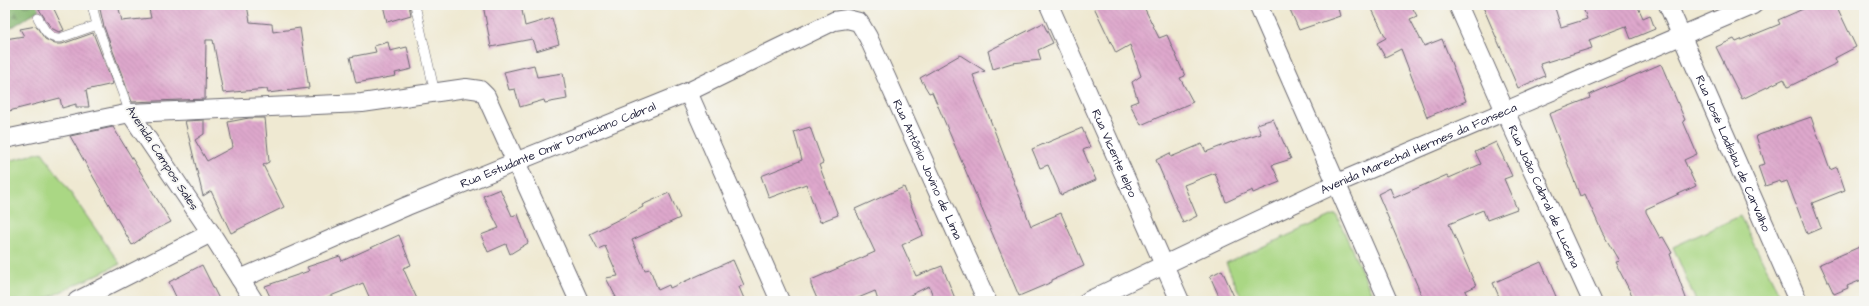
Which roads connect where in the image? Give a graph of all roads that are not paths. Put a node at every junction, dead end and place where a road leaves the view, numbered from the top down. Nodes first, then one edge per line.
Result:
1 (92, 5) edge
2 (415, 5) edge
3 (1049, 5) edge
4 (1258, 5) edge
5 (1458, 5) edge
6 (1668, 5) edge
7 (1753, 5) edge
8 (38, 18) dead end
9 (97, 25) junction
10 (868, 37) joint
11 (1681, 37) junction
12 (688, 92) junction
13 (435, 93) junction
14 (1504, 111) junction
15 (130, 113) junction
16 (5, 139) edge
17 (517, 162) junction
18 (1335, 184) junction
19 (211, 233) junction
20 (1163, 265) junction
21 (240, 279) junction
22 (77, 301) edge
23 (254, 301) edge
24 (579, 301) edge
25 (780, 301) edge
26 (987, 301) edge
27 (1088, 301) edge
28 (1180, 301) edge
29 (1388, 301) edge
30 (1592, 301) edge
31 (1798, 301) edge

1 - 9 lane, Avenida Campos Sales
2 - 13 lane
3 - 20 street, Rua Vicente Ielpo
4 - 18 street
5 - 14 street, Rua João Cabral de Lucena
6 - 11 street, Rua José Ladislau de Carvalho
7 - 11 street, Avenida Marechal Hermes da Fonseca
8 - 9 lane
9 - 15 lane, Avenida Campos Sales
10 - 12 street, Rua Estudante Omir Domiciano Cabral
10 - 26 street, Rua Antônio Jovino de Lima
11 - 14 street, Avenida Marechal Hermes da Fonseca
11 - 31 street, Rua José Ladislau de Carvalho
12 - 17 street, Rua Estudante Omir Domiciano Cabral
12 - 25 street
13 - 15 street
13 - 17 street
14 - 18 street, Avenida Marechal Hermes da Fonseca
14 - 30 street, Rua João Cabral de Lucena
15 - 16 street
15 - 19 street, Avenida Campos Sales
17 - 21 street, Rua Estudante Omir Domiciano Cabral
17 - 24 street
18 - 20 street, Avenida Marechal Hermes da Fonseca
18 - 29 street
19 - 21 street, Avenida Campos Sales
19 - 22 street
20 - 27 street, Avenida Marechal Hermes da Fonseca
20 - 28 street, Rua Vicente Ielpo
21 - 23 street, Avenida Campos Sales

